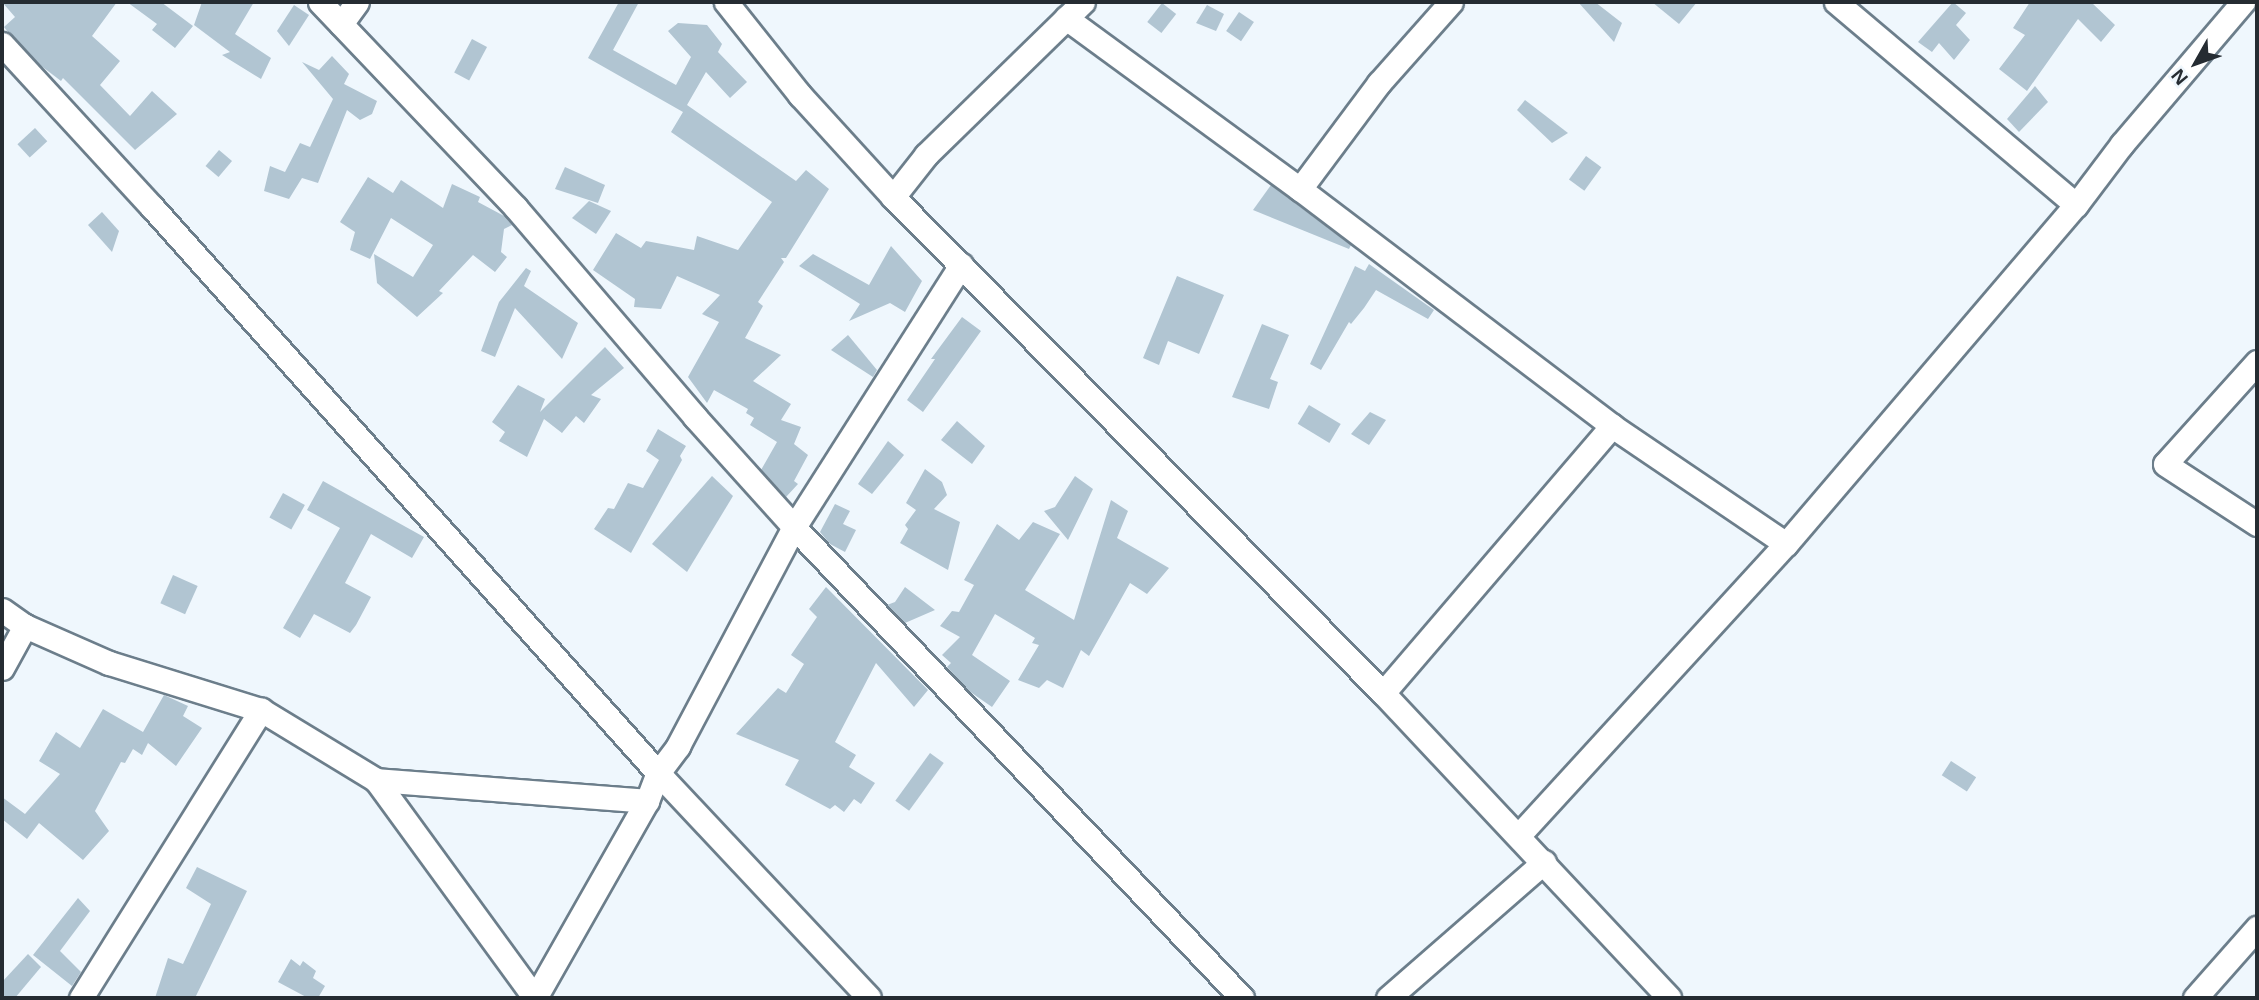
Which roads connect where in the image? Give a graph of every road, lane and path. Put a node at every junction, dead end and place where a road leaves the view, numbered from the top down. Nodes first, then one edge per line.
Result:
1 (320, 2) edge
2 (357, 2) edge
3 (726, 2) edge
4 (1083, 2) edge
5 (1451, 2) edge
6 (1836, 2) edge
7 (2243, 2) edge
8 (1066, 18) junction
9 (341, 24) junction
10 (2, 44) edge
11 (1300, 189) junction
12 (893, 197) junction
13 (2076, 205) junction
14 (961, 265) junction
15 (2257, 362) edge
16 (1612, 426) junction
17 (2257, 524) edge
18 (794, 527) junction
19 (1786, 544) junction
20 (2, 610) edge
21 (25, 626) junction
22 (2, 668) edge
23 (1383, 693) junction
24 (261, 710) junction
25 (658, 773) junction
26 (376, 780) junction
27 (647, 801) junction
28 (1519, 835) junction
29 (1544, 862) junction
30 (2257, 928) edge
31 (81, 998) edge
32 (535, 998) edge
33 (869, 998) edge
34 (1242, 998) edge
35 (1388, 998) edge
36 (1669, 998) edge
37 (2195, 998) edge

1 - 9 street
2 - 9 street
3 - 12 street
4 - 8 street
5 - 11 street
6 - 13 street
7 - 13 street
8 - 11 street
8 - 12 street
9 - 18 street
10 - 25 street
11 - 16 street
12 - 14 street
13 - 19 street
14 - 18 street
14 - 23 street
15 - 17 street
16 - 19 street
16 - 23 street
18 - 25 street
18 - 34 street
19 - 28 street
20 - 21 street
21 - 22 street
21 - 24 street
23 - 28 street
24 - 26 street
24 - 31 street
25 - 27 street
25 - 33 street
26 - 27 street
26 - 32 street
27 - 32 street
28 - 29 street
29 - 35 street
29 - 36 street
30 - 37 street

